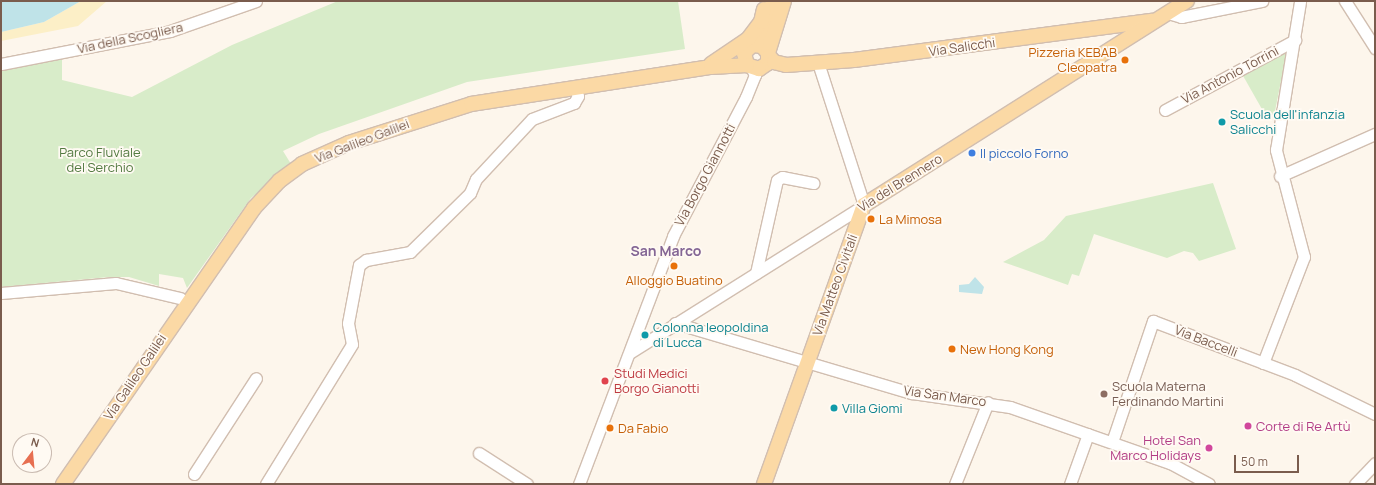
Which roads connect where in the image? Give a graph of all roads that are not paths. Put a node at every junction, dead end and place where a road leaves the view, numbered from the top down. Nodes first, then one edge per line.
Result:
1 (256, 1) edge
2 (766, 1) edge
3 (774, 1) edge
4 (784, 1) edge
5 (1187, 1) edge
6 (1262, 1) edge
7 (1300, 1) edge
8 (1345, 1) edge
9 (1163, 16) junction
10 (1295, 40) junction
11 (1375, 48) edge
12 (769, 55) junction
13 (749, 58) junction
14 (818, 63) junction
15 (1, 64) edge
16 (700, 68) junction
17 (575, 88) junction
18 (1165, 110) dead end
19 (1375, 134) edge
20 (1280, 176) junction
21 (813, 183) dead end
22 (864, 206) junction
23 (756, 273) junction
24 (1, 293) edge
25 (181, 302) junction
26 (675, 323) junction
27 (631, 352) junction
28 (806, 362) junction
29 (1263, 363) junction
30 (256, 378) dead end
31 (988, 402) junction
32 (1375, 414) edge
33 (1088, 434) junction
34 (1112, 442) junction
35 (479, 454) dead end
36 (1375, 463) edge
37 (194, 474) dead end
38 (63, 484) edge
39 (266, 484) edge
40 (527, 484) edge
41 (579, 484) edge
42 (764, 484) edge
43 (955, 484) edge
44 (1070, 484) edge
45 (1209, 484) edge
46 (1355, 484) edge

1 - 15 street, Via della Scogliera
2 - 16 main road
3 - 13 main road
4 - 12 main road
5 - 9 main road, Via del Brennero
6 - 9 street
7 - 10 street
8 - 11 street
9 - 14 main road, Via Salicchi
9 - 22 main road, Via del Brennero
10 - 18 street, Via Antonio Torrini
10 - 20 street
12 - 13 main road, Via Salicchi
12 - 13 main road
12 - 14 main road, Via Salicchi
13 - 16 main road, Via Galileo Galilei
13 - 27 street, Via Borgo Giannotti
14 - 22 street
16 - 17 main road, Via Galileo Galilei
17 - 25 main road, Via Galileo Galilei
17 - 39 street
19 - 20 street
20 - 29 street
21 - 23 street
22 - 23 street, Via del Brennero
22 - 28 main road, Via Matteo Civitali
23 - 26 street, Via del Brennero
24 - 25 street
25 - 38 main road, Via Galileo Galilei
26 - 27 street, Via del Brennero
26 - 28 street, Via San Marco
27 - 41 street, Via Borgo Giannotti
28 - 31 street, Via San Marco
28 - 42 main road, Via Matteo Civitali
29 - 32 street, Via Baccelli
29 - 34 street, Via Baccelli
30 - 37 street
31 - 33 street, Via San Marco
31 - 43 street
33 - 34 street, Via San Marco
33 - 44 street
34 - 45 street, Via San Marco
35 - 40 street
36 - 46 street

